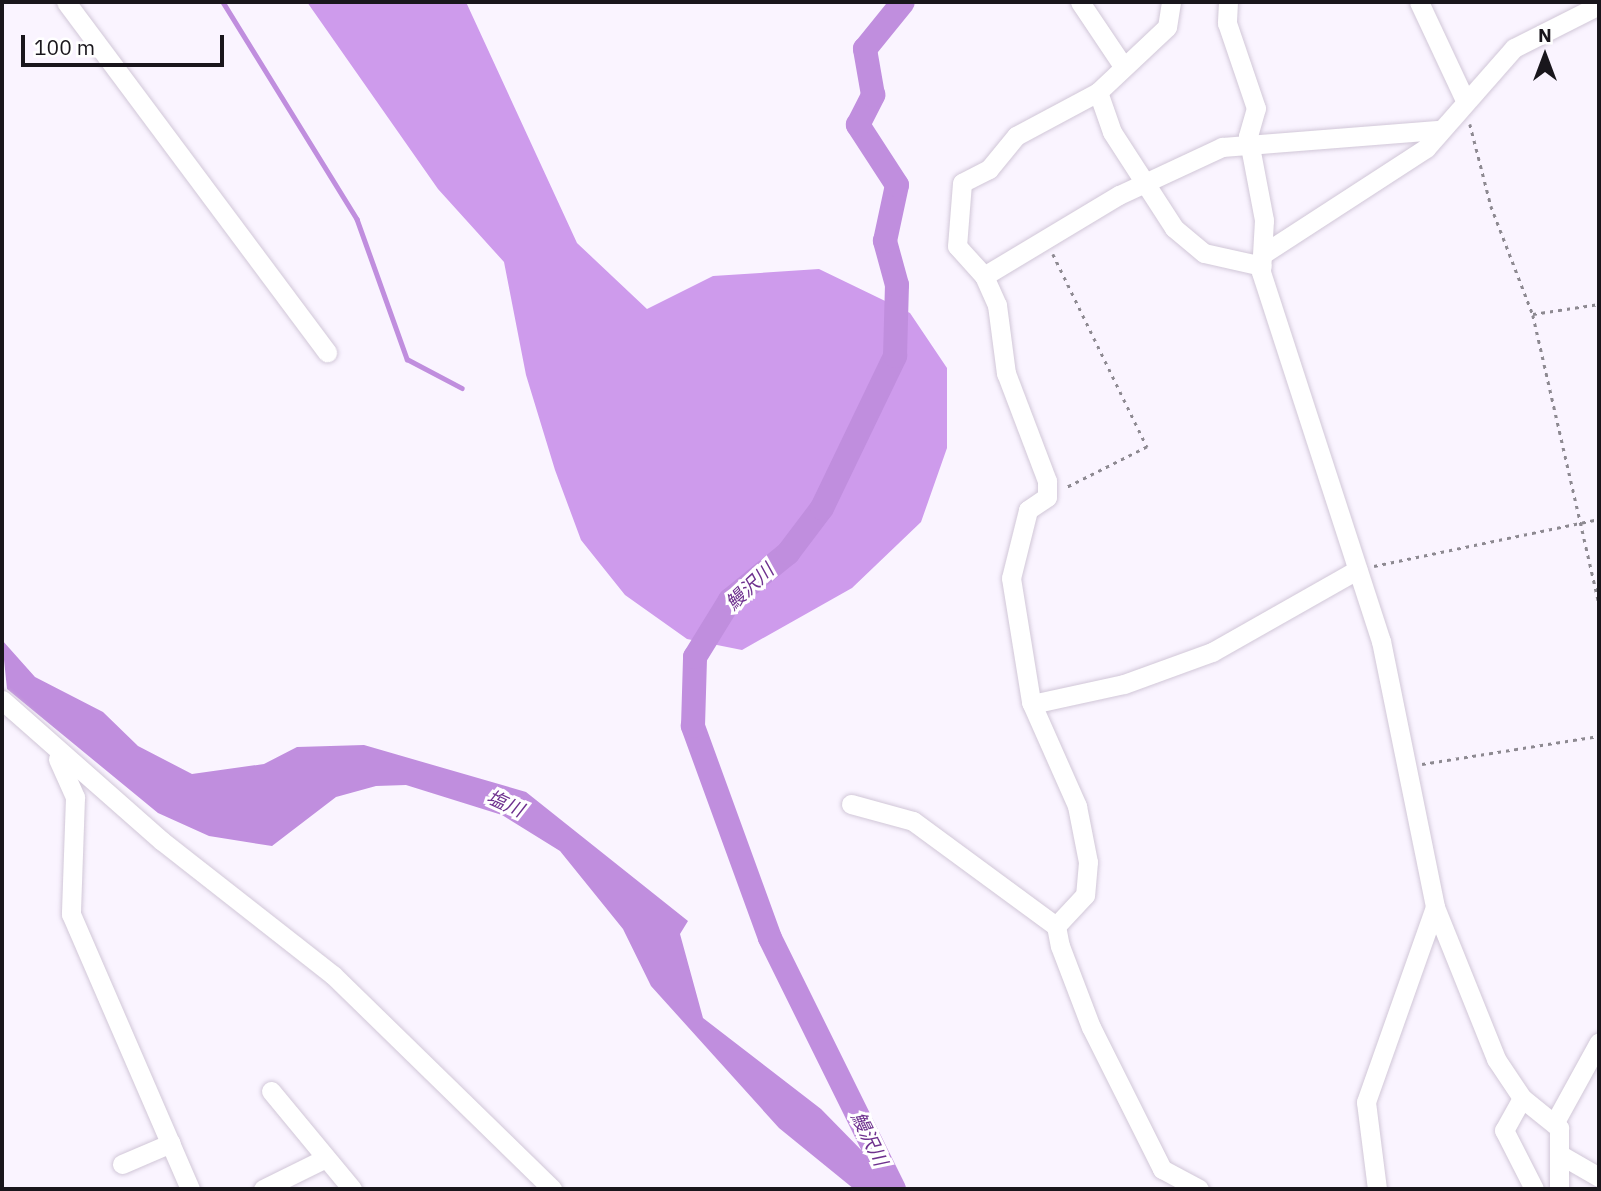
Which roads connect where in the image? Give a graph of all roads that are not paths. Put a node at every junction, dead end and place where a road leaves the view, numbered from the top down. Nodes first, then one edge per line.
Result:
1 (66, 2) edge
2 (1080, 2) edge
3 (1171, 2) edge
4 (1228, 2) edge
5 (1419, 2) edge
6 (1599, 5) edge
7 (1121, 63) junction
8 (1098, 92) junction
9 (1465, 100) junction
10 (1440, 130) junction
11 (1250, 146) junction
12 (1144, 182) junction
13 (1264, 259) junction
14 (984, 275) junction
15 (327, 352) dead end
16 (1357, 570) junction
17 (2, 700) edge
18 (1032, 704) junction
19 (51, 746) junction
20 (851, 804) dead end
21 (1435, 907) junction
22 (1056, 926) junction
23 (1599, 1042) edge
24 (271, 1091) dead end
25 (1522, 1098) junction
26 (1555, 1122) junction
27 (171, 1143) junction
28 (1559, 1154) junction
29 (326, 1157) junction
30 (122, 1164) dead end
31 (1599, 1177) edge
32 (306, 1181) edge
33 (190, 1189) edge
34 (262, 1189) edge
35 (352, 1189) edge
36 (552, 1189) edge
37 (1199, 1189) edge
38 (1377, 1189) edge
39 (1534, 1189) edge
40 (1559, 1189) edge

1 - 15 street
2 - 7 street
3 - 7 street
4 - 11 street
5 - 9 street
6 - 9 street
7 - 8 street
8 - 12 street
8 - 14 street
9 - 10 street
10 - 11 street
10 - 13 street
11 - 12 street
11 - 13 street
12 - 13 street
12 - 14 street
13 - 16 street
14 - 18 street
16 - 18 street
16 - 21 street
17 - 19 street
18 - 22 street
19 - 27 street
19 - 36 street
20 - 22 street
21 - 25 street
21 - 38 street
22 - 37 street
23 - 26 street
24 - 29 street
25 - 26 street
25 - 39 street
26 - 28 street
27 - 30 street
27 - 33 street
28 - 31 street
28 - 40 street
29 - 32 street
29 - 35 street
32 - 34 street

